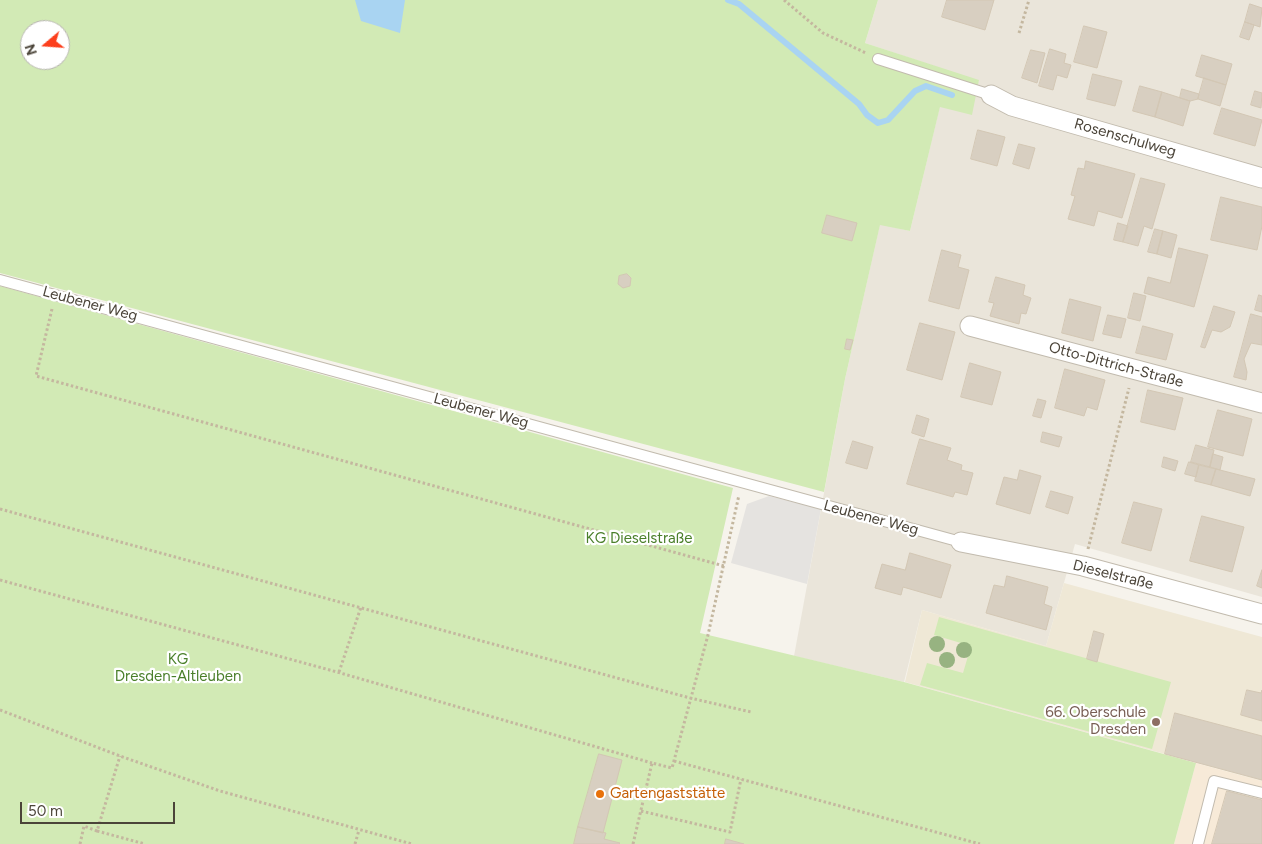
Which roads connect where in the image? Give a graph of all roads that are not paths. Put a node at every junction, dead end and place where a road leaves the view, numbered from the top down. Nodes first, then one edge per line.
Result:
1 (878, 59) road end
2 (991, 95) joint
3 (1262, 178) edge
4 (0, 280) edge
5 (970, 326) dead end
6 (1262, 403) edge
7 (962, 542) joint
8 (1262, 614) edge
9 (1262, 793) edge
10 (1198, 844) edge

1 - 2 lane
2 - 3 street, Rosenschulweg
4 - 7 lane, Leubener Weg
5 - 6 street, Otto-Dittrich-Straße
7 - 8 street, Dieselstraße
9 - 10 lane

